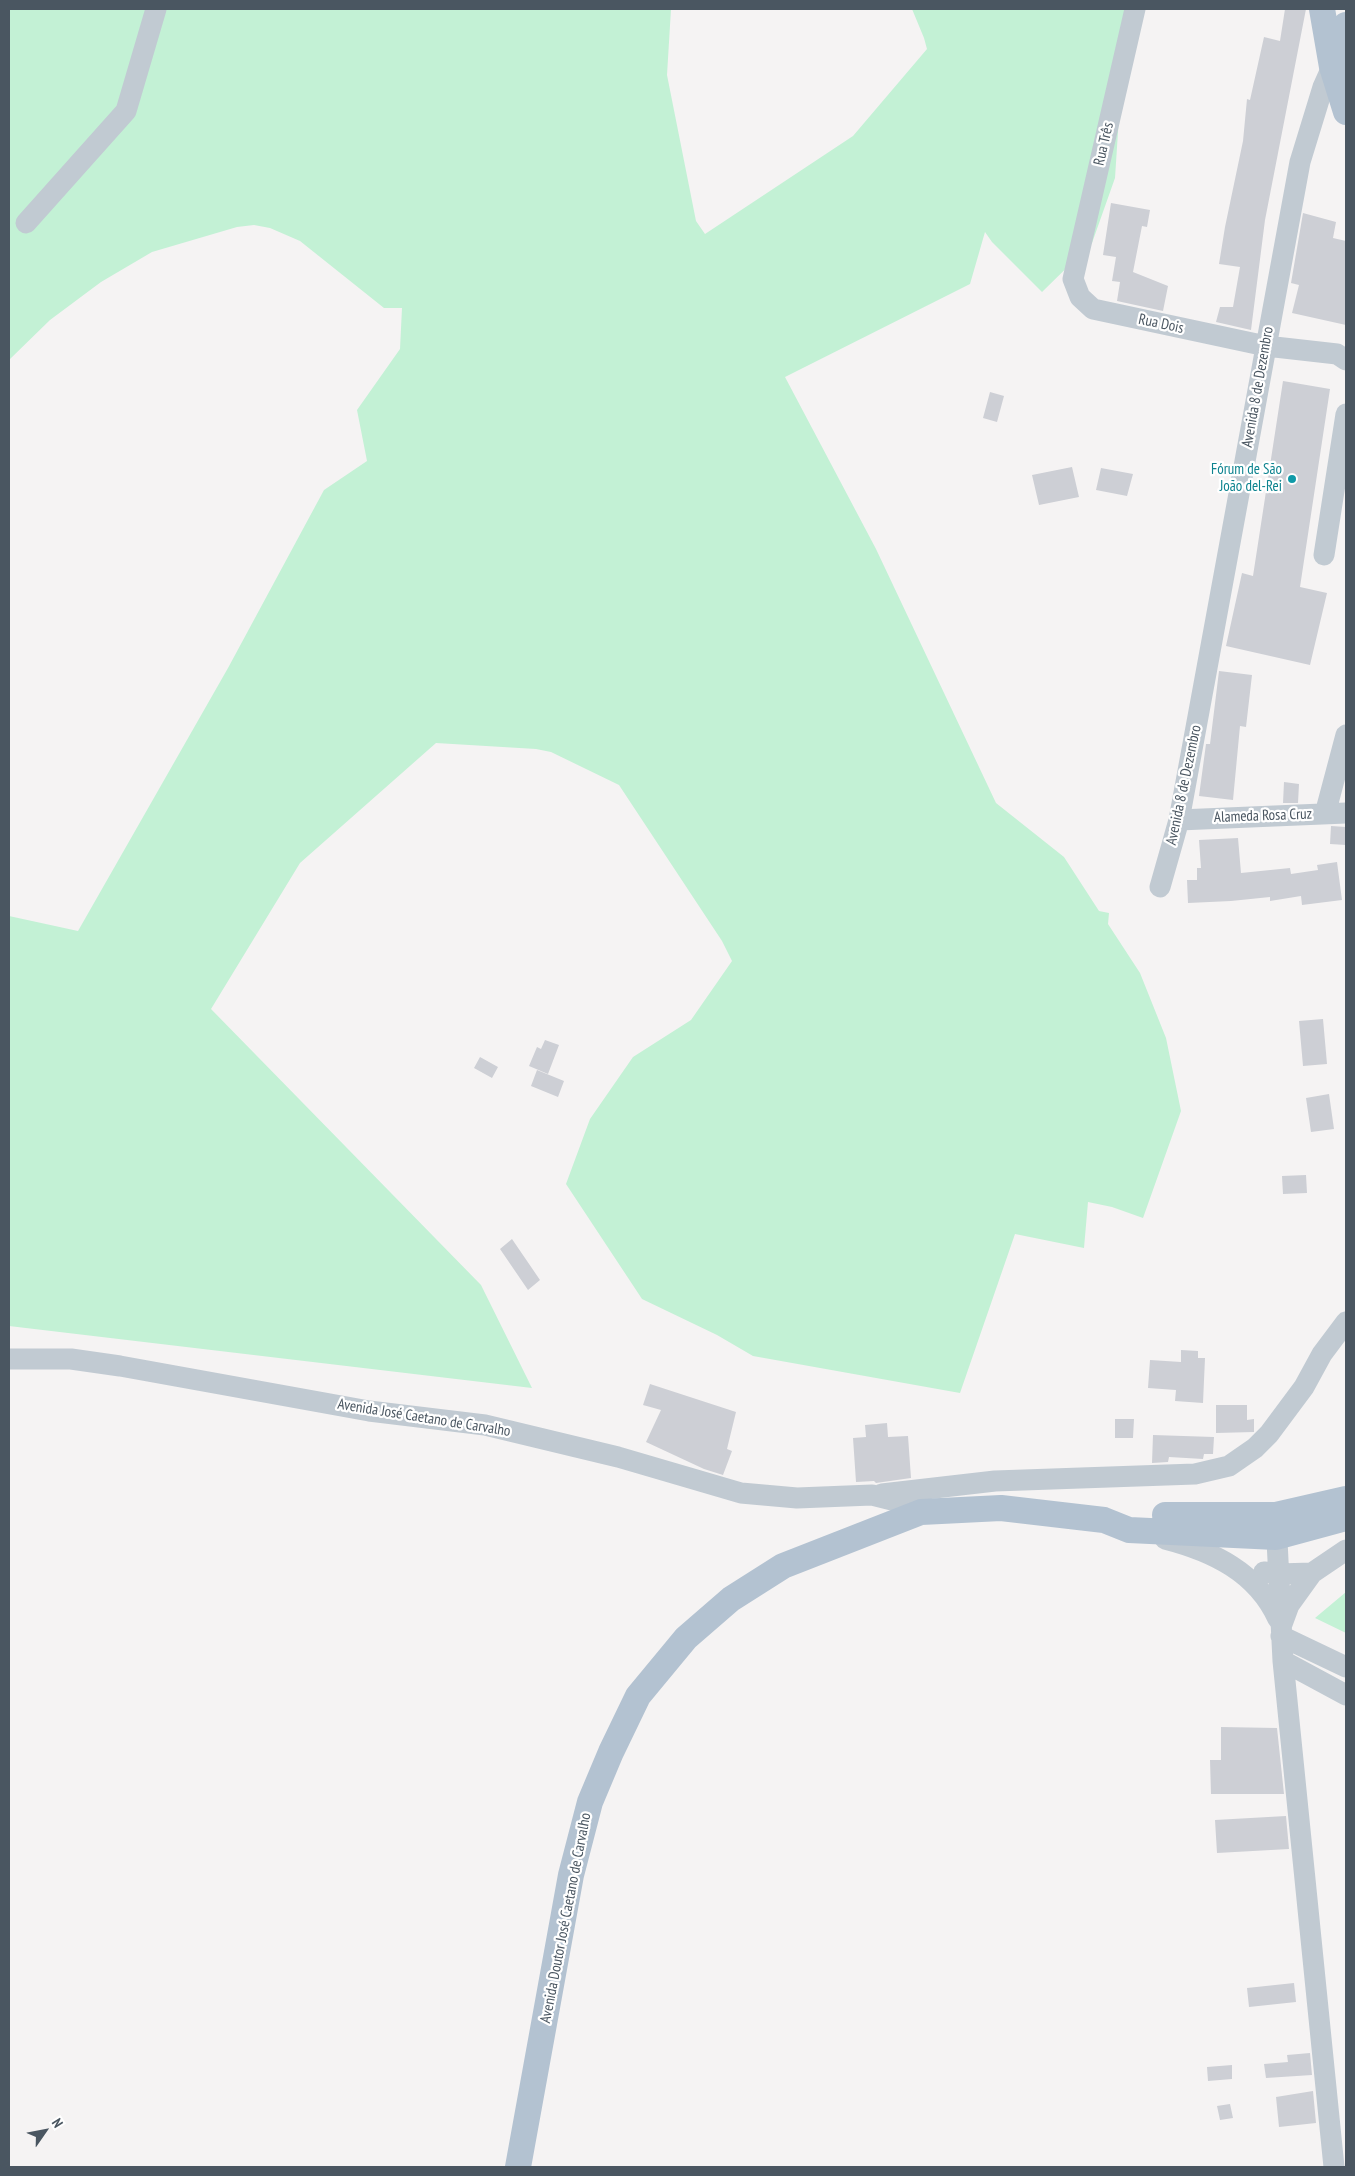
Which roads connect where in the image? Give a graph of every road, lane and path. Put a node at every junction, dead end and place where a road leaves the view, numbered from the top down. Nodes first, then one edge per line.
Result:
1 (156, 9) edge
2 (1135, 9) edge
3 (1322, 9) edge
4 (1346, 25) edge
5 (1332, 67) junction
6 (1346, 112) edge
7 (26, 223) dead end
8 (1073, 279) joint
9 (1266, 346) junction
10 (1346, 360) edge
11 (1346, 414) edge
12 (1324, 555) dead end
13 (1346, 735) edge
14 (1336, 814) edge
15 (1179, 820) junction
16 (1160, 886) dead end
17 (1346, 1322) edge
18 (9, 1359) edge
19 (872, 1495) junction
20 (1346, 1499) edge
21 (921, 1512) junction
22 (1346, 1518) edge
23 (1104, 1520) junction
24 (1276, 1526) junction
25 (1129, 1530) junction
26 (1346, 1550) edge
27 (1235, 1567) junction
28 (1312, 1573) junction
29 (1278, 1574) junction
30 (1281, 1631) junction
31 (1283, 1661) junction
32 (1346, 1667) edge
33 (1346, 1695) edge
34 (518, 2167) edge
35 (1334, 2167) edge

1 - 7 street
2 - 8 street, Rua Três
3 - 5 main road
4 - 5 main road, Avenida 8 de Dezembro
5 - 6 main road
5 - 9 street, Avenida 8 de Dezembro
8 - 9 street, Rua Dois
9 - 10 street, Rua Dois
9 - 15 street, Avenida 8 de Dezembro
11 - 12 street
13 - 14 street
14 - 15 street, Alameda Rosa Cruz
15 - 16 street, Avenida 8 de Dezembro
17 - 19 street
18 - 19 street, Avenida José Caetano de Carvalho
19 - 21 street, Avenida José Caetano de Carvalho
20 - 24 main road, Avenida Doutor José Caetano de Carvalho
21 - 23 main road, Avenida Doutor José Caetano de Carvalho
21 - 34 main road, Avenida Doutor José Caetano de Carvalho
22 - 24 main road, Avenida Doutor José Caetano de Carvalho
23 - 24 main road, Avenida Doutor José Caetano de Carvalho
23 - 25 main road, Avenida Doutor José Caetano de Carvalho
24 - 25 main road, Avenida Doutor José Caetano de Carvalho
24 - 29 street
25 - 27 street
26 - 28 street
27 - 29 street
27 - 30 street
28 - 29 street
28 - 30 street
29 - 30 street
30 - 31 street
30 - 32 street
31 - 33 street
31 - 35 street

